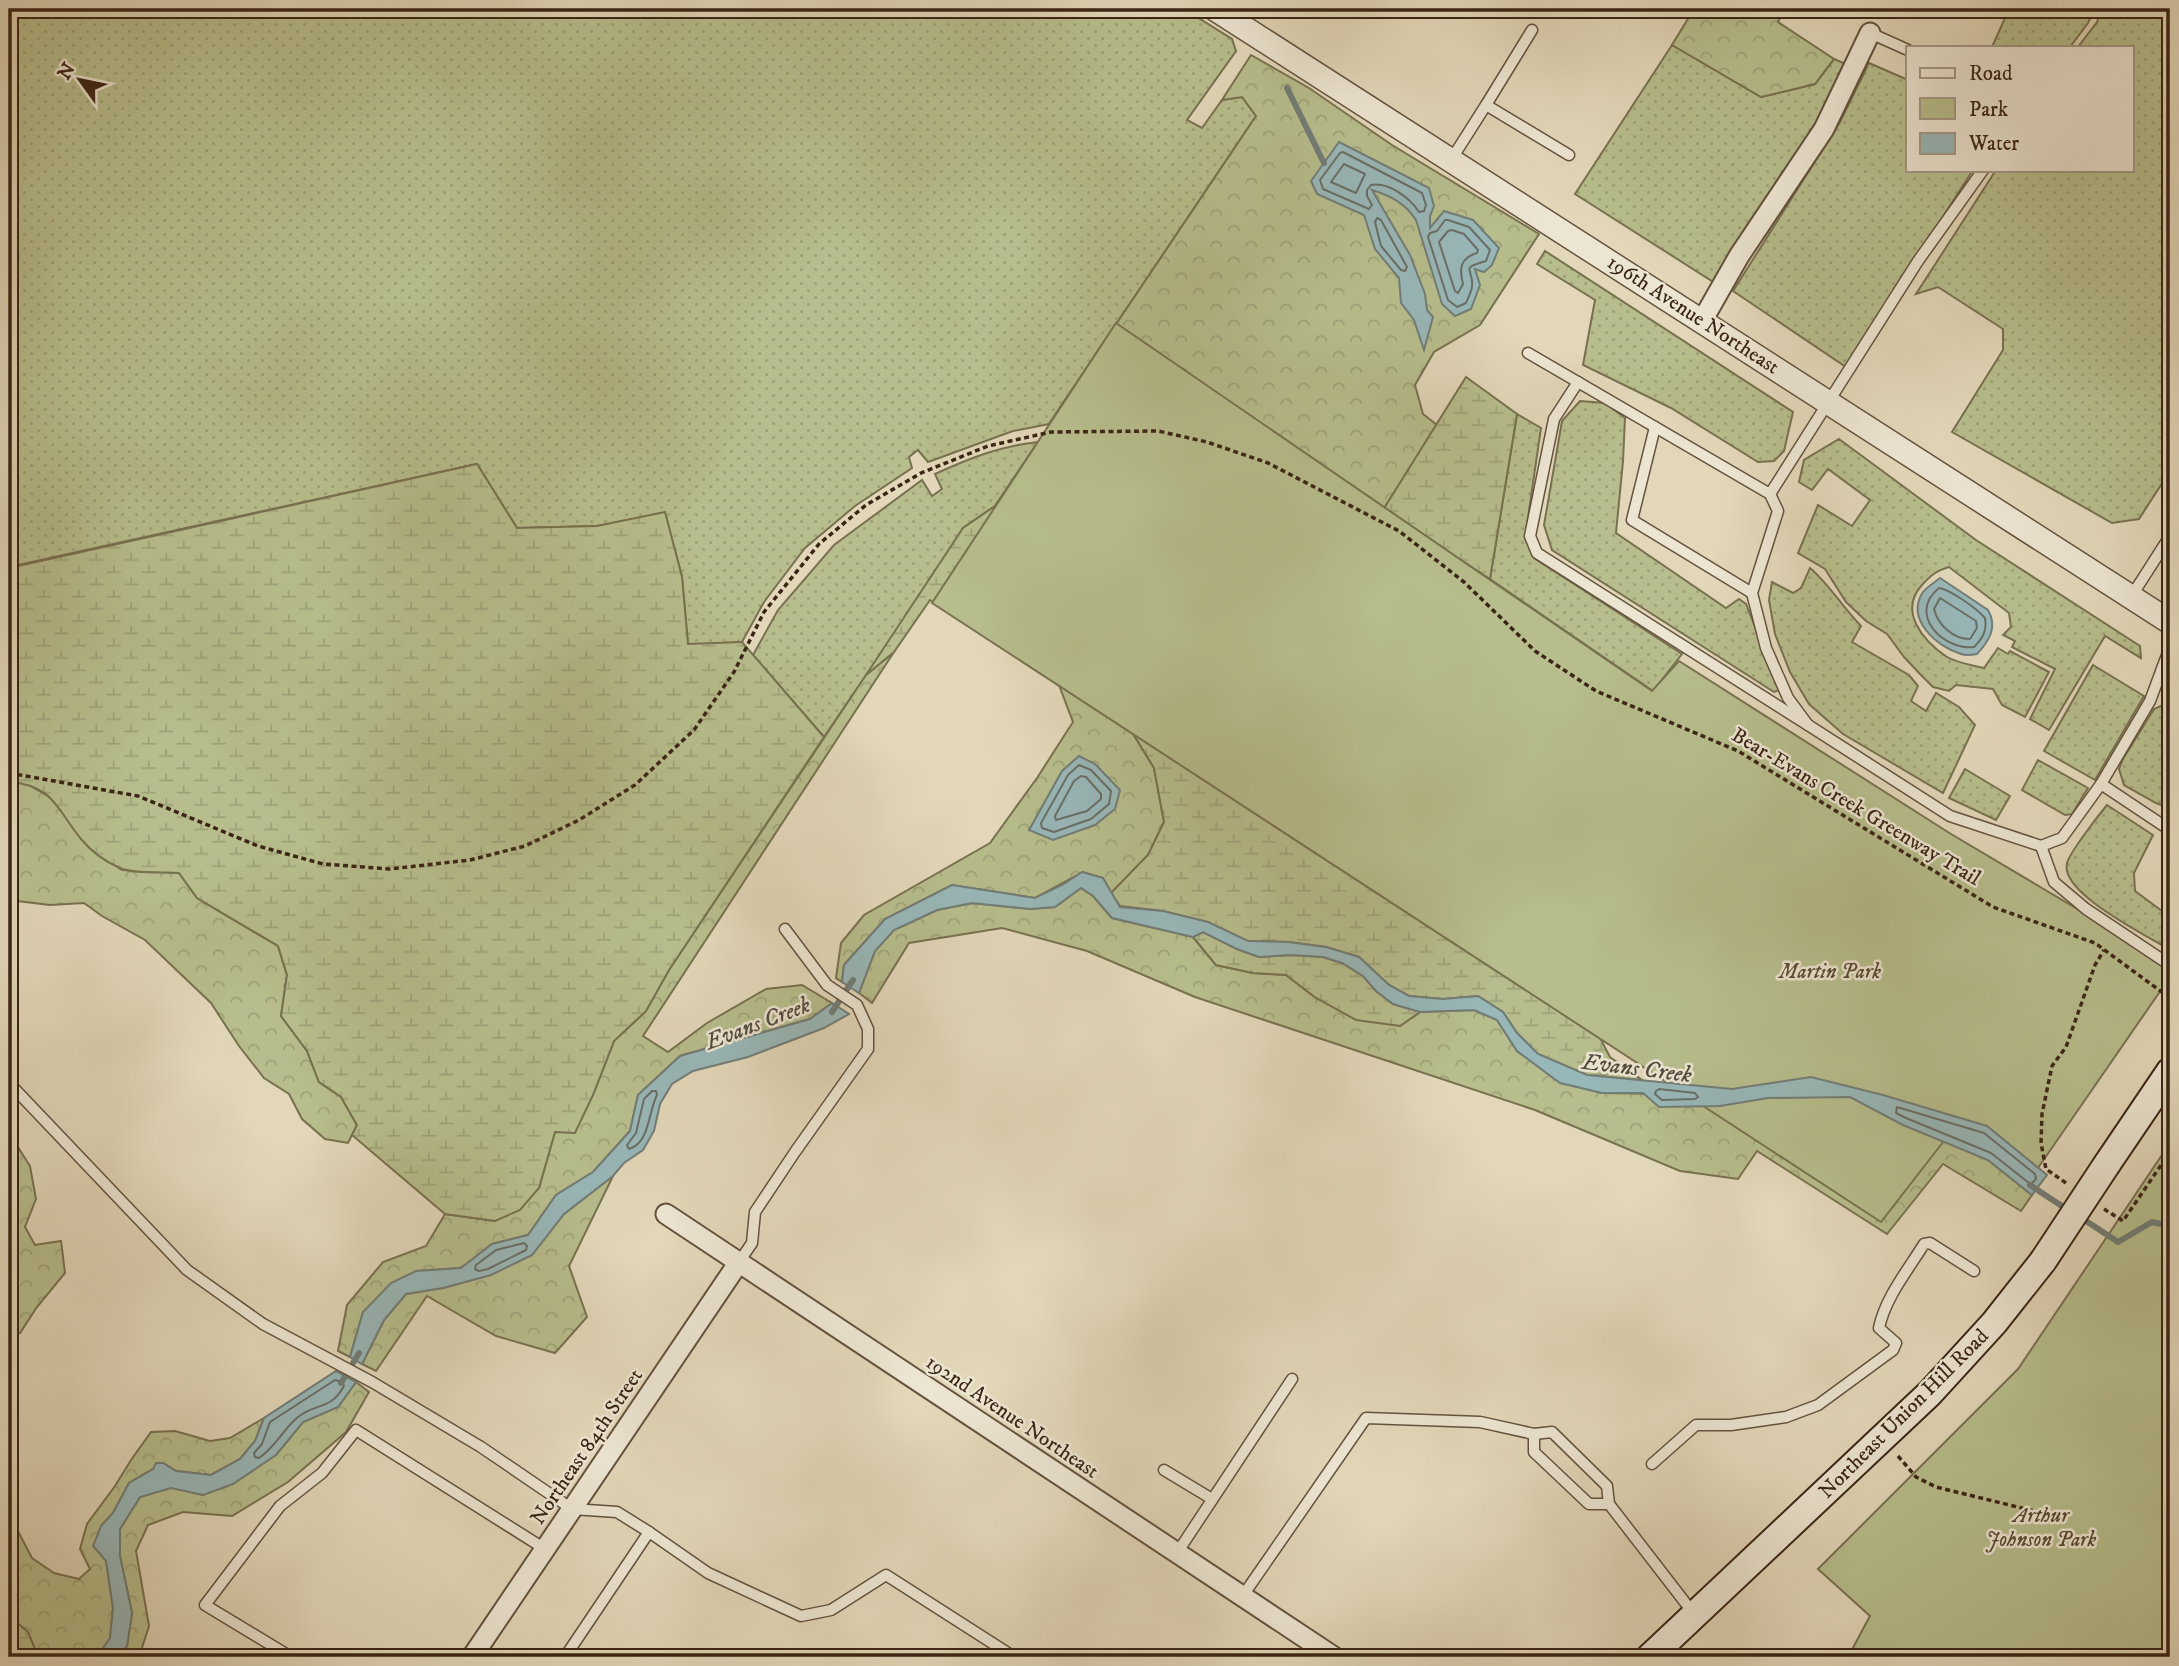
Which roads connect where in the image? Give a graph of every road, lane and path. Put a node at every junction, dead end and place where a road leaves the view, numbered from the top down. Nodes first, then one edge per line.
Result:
1 (1215, 9) edge
2 (1532, 30) dead end
3 (1870, 33) joint
4 (1906, 49) edge
5 (1486, 105) junction
6 (1569, 155) dead end
7 (1451, 160) junction
8 (1982, 172) edge
9 (1702, 321) junction
10 (1528, 353) dead end
11 (1578, 382) junction
12 (1829, 403) junction
13 (1655, 427) junction
14 (1770, 494) junction
15 (2170, 539) edge
16 (1752, 593) junction
17 (2131, 597) junction
18 (2170, 622) edge
19 (2170, 630) edge
20 (2170, 647) edge
21 (1808, 725) junction
22 (9, 773) edge
23 (2101, 784) junction
24 (2170, 830) edge
25 (2041, 846) junction
26 (785, 929) dead end
27 (2104, 950) junction
28 (2170, 965) edge
29 (2170, 998) edge
30 (2170, 1071) edge
31 (9, 1083) edge
32 (2170, 1152) edge
33 (2046, 1170) dead end
34 (666, 1214) dead end
35 (2123, 1221) dead end
36 (739, 1262) junction
37 (1974, 1271) dead end
38 (1292, 1379) dead end
39 (1534, 1434) junction
40 (1883, 1439) junction
41 (1652, 1464) dead end
42 (1164, 1470) dead end
43 (1212, 1499) junction
44 (1609, 1504) junction
45 (572, 1509) junction
46 (2034, 1511) dead end
47 (649, 1532) junction
48 (545, 1549) junction
49 (1177, 1553) junction
50 (1242, 1598) junction
51 (1695, 1615) junction
52 (291, 1657) edge
53 (472, 1657) edge
54 (565, 1657) edge
55 (1014, 1657) edge
56 (1334, 1657) edge
57 (1650, 1657) edge

1 - 7 street, 196th Avenue Northeast
2 - 5 lane
3 - 4 lane
3 - 9 street
5 - 6 lane
5 - 7 lane
7 - 9 street, 196th Avenue Northeast
8 - 12 lane
9 - 12 street, 196th Avenue Northeast
10 - 11 lane
11 - 13 lane
11 - 21 lane
12 - 14 lane
12 - 17 street, 196th Avenue Northeast
13 - 14 lane
13 - 16 lane
14 - 16 lane
15 - 17 lane
16 - 21 lane
17 - 18 street, 196th Avenue Northeast
18 - 19 lane
20 - 23 lane
21 - 25 lane
22 - 27 path, Bear-Evans Creek Greenway Trail
23 - 24 lane
23 - 25 lane
25 - 28 lane
26 - 36 lane
27 - 29 path, Bear-Evans Creek Greenway Trail
27 - 33 path
30 - 40 main road, Northeast Union Hill Road, bridge
31 - 45 lane
32 - 35 path
34 - 36 street, 192nd Avenue Northeast
36 - 45 street, Northeast 84th Street
36 - 49 street, 192nd Avenue Northeast
37 - 41 lane
38 - 43 lane
39 - 44 lane
39 - 44 lane
39 - 50 lane
40 - 46 path
40 - 51 main road, Northeast Union Hill Road
42 - 43 lane
43 - 49 lane
44 - 51 lane
45 - 47 lane
45 - 48 street, Northeast 84th Street
47 - 54 lane
47 - 55 lane
48 - 52 lane
48 - 53 street, Northeast 84th Street
49 - 50 street, 192nd Avenue Northeast
50 - 56 street, 192nd Avenue Northeast
51 - 57 main road, Northeast Union Hill Road

